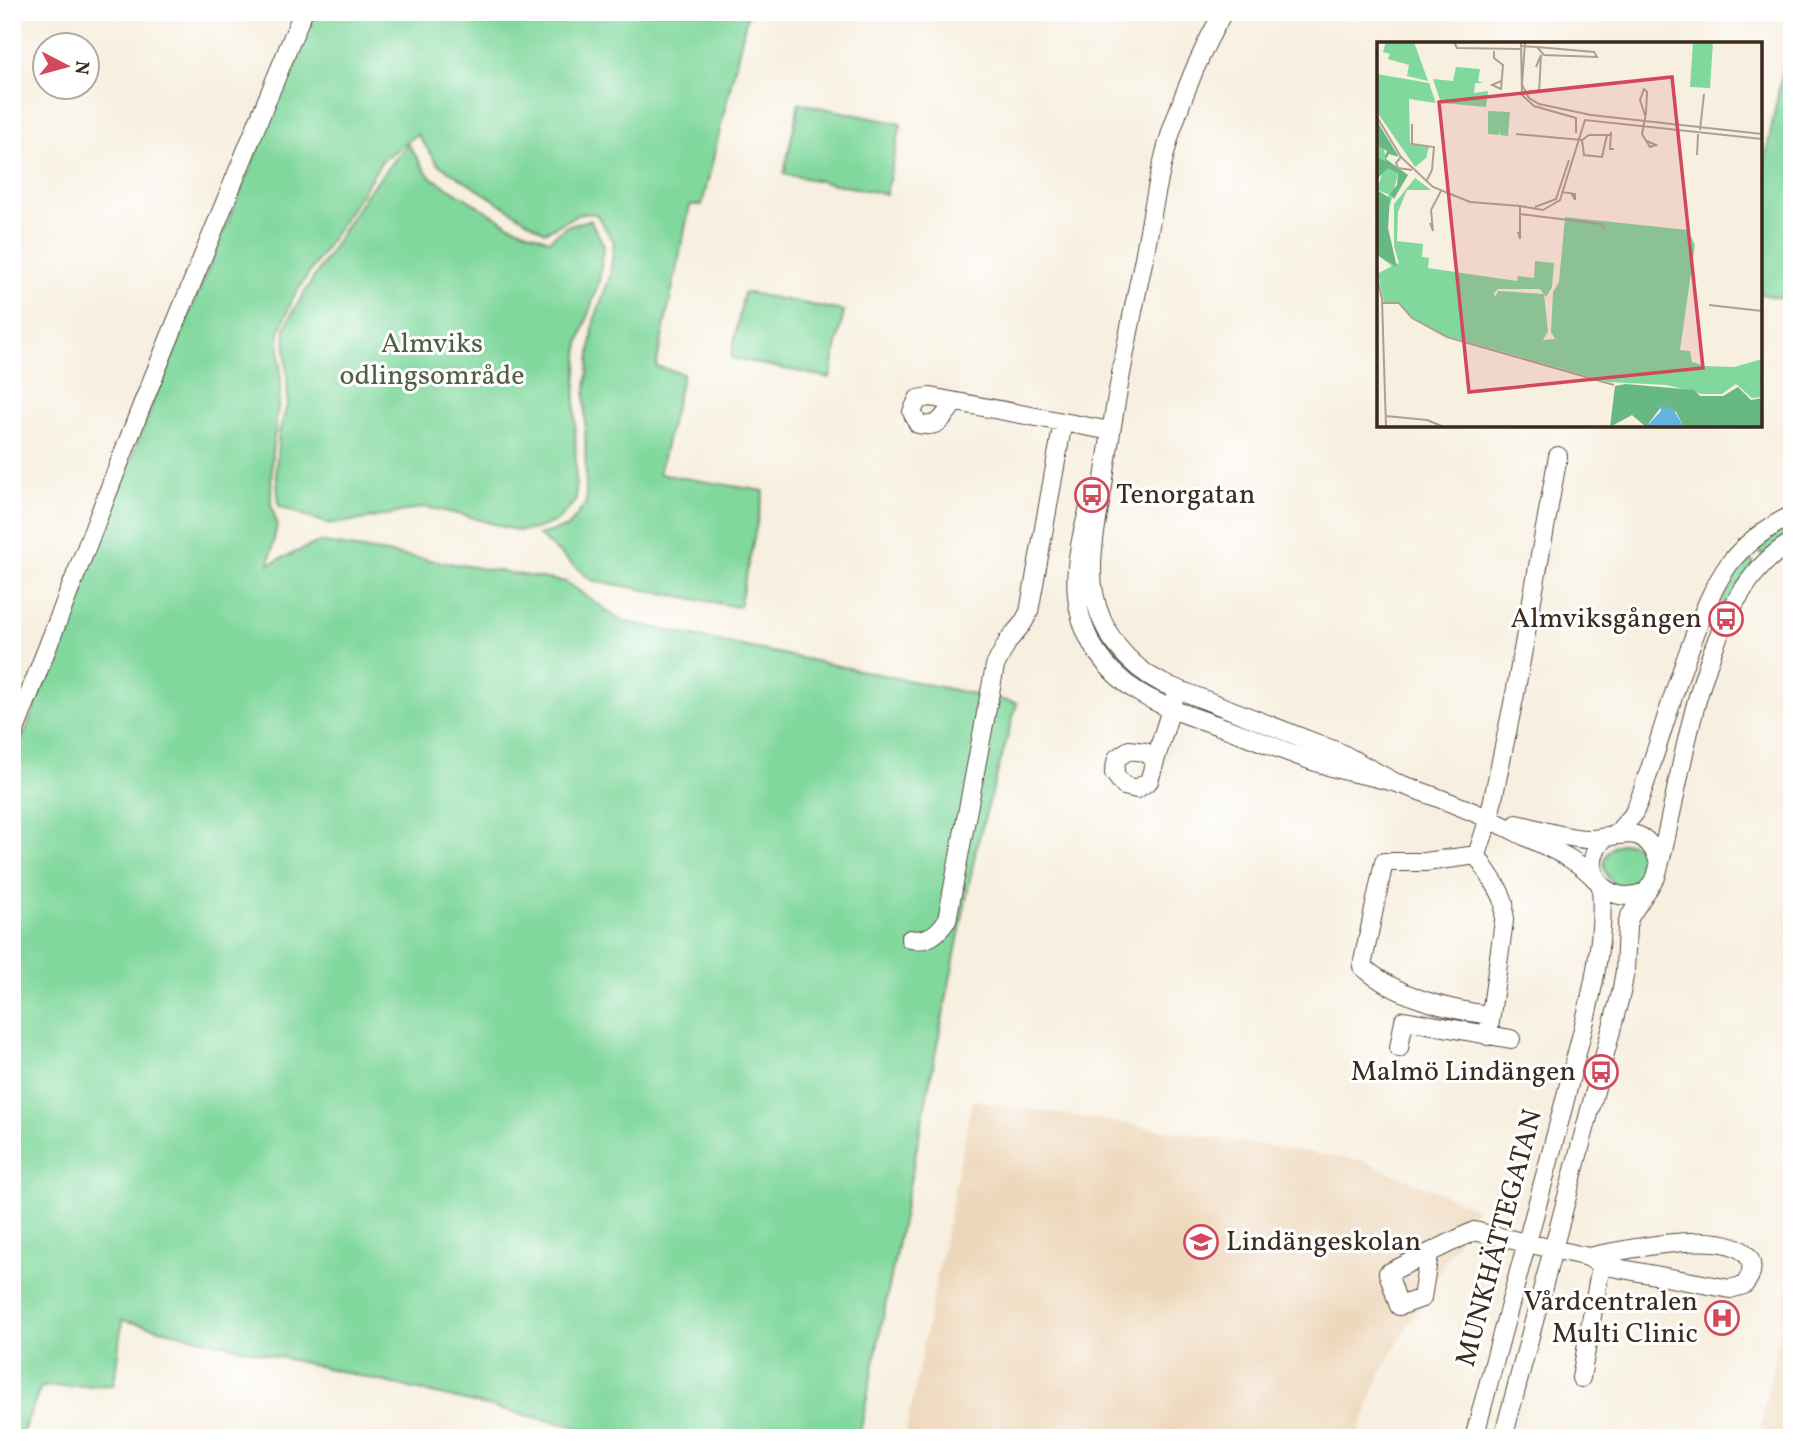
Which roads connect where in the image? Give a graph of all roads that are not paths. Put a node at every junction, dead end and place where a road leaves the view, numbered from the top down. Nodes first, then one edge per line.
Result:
1 (303, 12) edge
2 (1223, 12) edge
3 (955, 402) dead end
4 (1063, 422) junction
5 (1111, 431) junction
6 (1558, 456) dead end
7 (1792, 515) edge
8 (1792, 542) edge
9 (1177, 688) junction
10 (1171, 708) junction
11 (12, 738) edge
12 (1155, 761) dead end
13 (1396, 783) junction
14 (1489, 818) junction
15 (1612, 835) junction
16 (1477, 855) junction
17 (1659, 862) junction
18 (1598, 883) junction
19 (1645, 892) junction
20 (910, 939) dead end
21 (1491, 1015) junction
22 (1488, 1036) junction
23 (1511, 1040) dead end
24 (1399, 1048) dead end
25 (1526, 1242) junction
26 (1554, 1249) junction
27 (1429, 1254) dead end
28 (1595, 1261) junction
29 (1581, 1378) dead end
30 (1474, 1438) edge
31 (1503, 1438) edge

1 - 11 street
2 - 5 street
3 - 4 street
4 - 5 street
4 - 20 street
5 - 9 street
5 - 10 street
6 - 14 street
7 - 15 street, MUNKHÄTTEGATAN
8 - 17 street, MUNKHÄTTEGATAN
9 - 10 street
9 - 13 street
10 - 12 street
10 - 13 street
13 - 14 street
14 - 15 street
14 - 16 street
14 - 18 street
15 - 17 street
15 - 18 street, MUNKHÄTTEGATAN
16 - 21 street
16 - 21 street
17 - 19 street, MUNKHÄTTEGATAN
18 - 19 street
18 - 25 street, MUNKHÄTTEGATAN
19 - 26 street, MUNKHÄTTEGATAN
21 - 22 street
22 - 23 street
22 - 24 street
25 - 26 street
25 - 27 street
25 - 30 street, MUNKHÄTTEGATAN
26 - 28 street
26 - 31 street, MUNKHÄTTEGATAN
28 - 28 street
28 - 29 street

